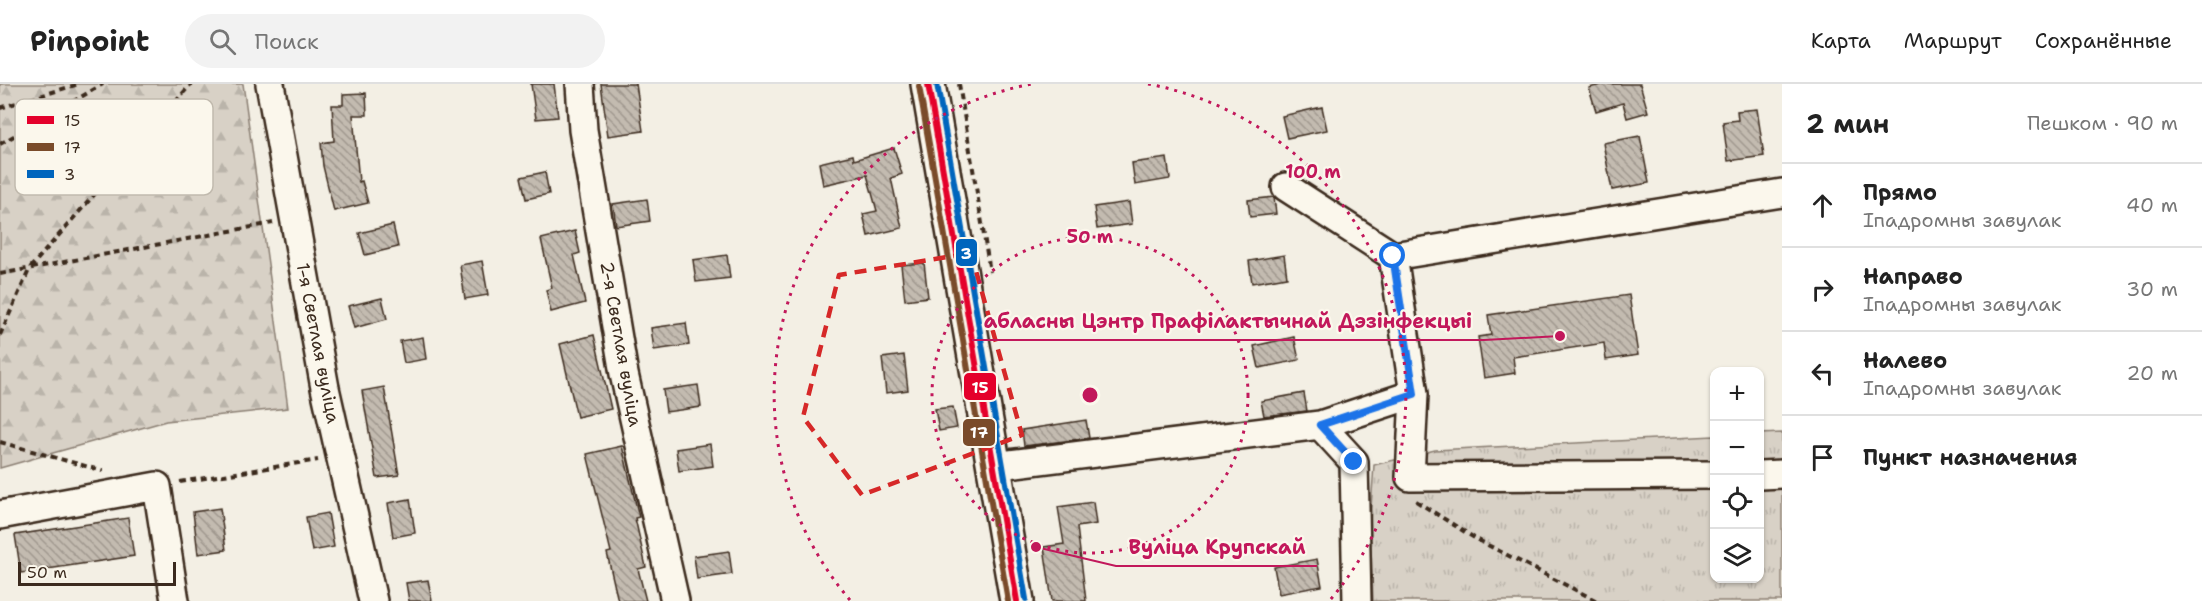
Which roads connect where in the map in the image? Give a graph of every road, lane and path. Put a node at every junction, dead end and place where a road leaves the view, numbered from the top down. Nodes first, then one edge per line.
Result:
1 (79, 84) edge
2 (103, 84) edge
3 (191, 84) edge
4 (270, 84) edge
5 (580, 84) edge
6 (928, 84) edge
7 (30, 99) edge
8 (77, 99) edge
9 (178, 99) edge
10 (15, 103) edge
11 (0, 108) edge
12 (15, 135) edge
13 (0, 144) edge
14 (1286, 186) dead end
15 (1782, 193) edge
16 (94, 195) edge
17 (295, 219) junction
18 (1393, 256) junction
19 (30, 268) junction
20 (0, 274) edge
21 (0, 335) edge
22 (1414, 394) junction
23 (1320, 425) junction
24 (0, 442) edge
25 (341, 456) junction
26 (993, 466) junction
27 (112, 473) dead end
28 (1782, 474) edge
29 (1710, 475) edge
30 (1764, 475) edge
31 (157, 486) junction
32 (1415, 501) dead end
33 (0, 515) edge
34 (175, 601) edge
35 (373, 601) edge
36 (675, 601) edge
37 (1017, 601) edge
38 (1357, 601) edge
39 (1598, 601) edge

1 - 7 path
2 - 8 path
3 - 9 path
4 - 17 street, 1-я Светлая вуліца
5 - 36 street, 2-я Светлая вуліца
6 - 26 main road
10 - 11 path
12 - 13 path
14 - 18 street
15 - 18 street
16 - 19 path
17 - 19 path
17 - 25 street, 1-я Светлая вуліца
18 - 22 street
19 - 20 path
19 - 21 path
22 - 23 street
22 - 29 street
23 - 26 street
23 - 38 street
24 - 27 path
25 - 31 path
25 - 35 street, 1-я Светлая вуліца
26 - 37 main road
28 - 30 street
31 - 33 street
31 - 34 street
32 - 39 path

